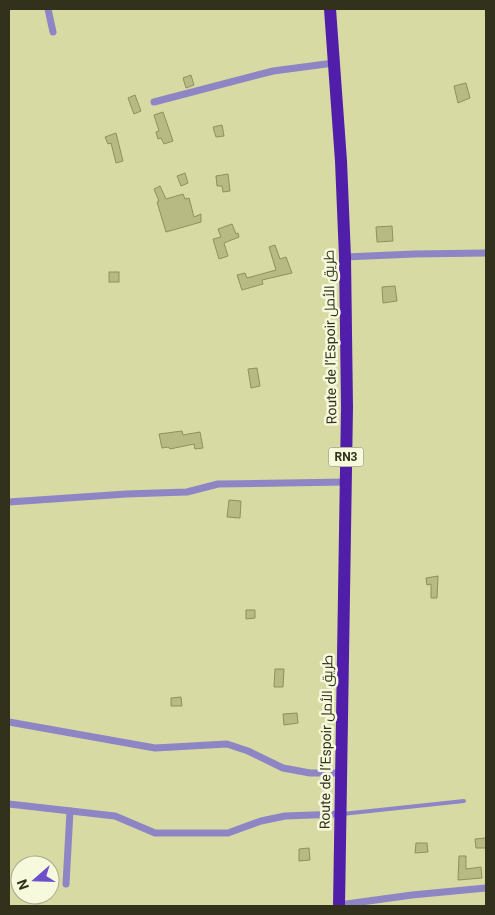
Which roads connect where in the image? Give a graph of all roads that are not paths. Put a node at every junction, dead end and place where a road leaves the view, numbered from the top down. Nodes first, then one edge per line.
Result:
1 (48, 9) edge
2 (330, 9) edge
3 (53, 32) dead end
4 (334, 64) junction
5 (154, 102) dead end
6 (486, 253) edge
7 (345, 257) junction
8 (346, 482) junction
9 (9, 502) edge
10 (9, 722) edge
11 (340, 773) junction
12 (464, 801) dead end
13 (9, 804) edge
14 (70, 810) junction
15 (340, 814) junction
16 (66, 884) dead end
17 (486, 888) edge
18 (339, 906) edge

1 - 3 street
2 - 4 highway, Route de l’Espoir طريق الأمل / RN3
4 - 5 street
4 - 7 highway, Route de l’Espoir طريق الأمل / RN3
6 - 7 street
7 - 8 highway, Route de l’Espoir طريق الأمل / RN3
8 - 9 street
8 - 11 highway, Route de l’Espoir طريق الأمل / RN3
10 - 11 street
11 - 15 highway, Route de l’Espoir طريق الأمل / RN3
12 - 15 lane
13 - 14 street
14 - 15 street
14 - 16 street
15 - 18 highway, Route de l’Espoir طريق الأمل / RN3
17 - 18 street

